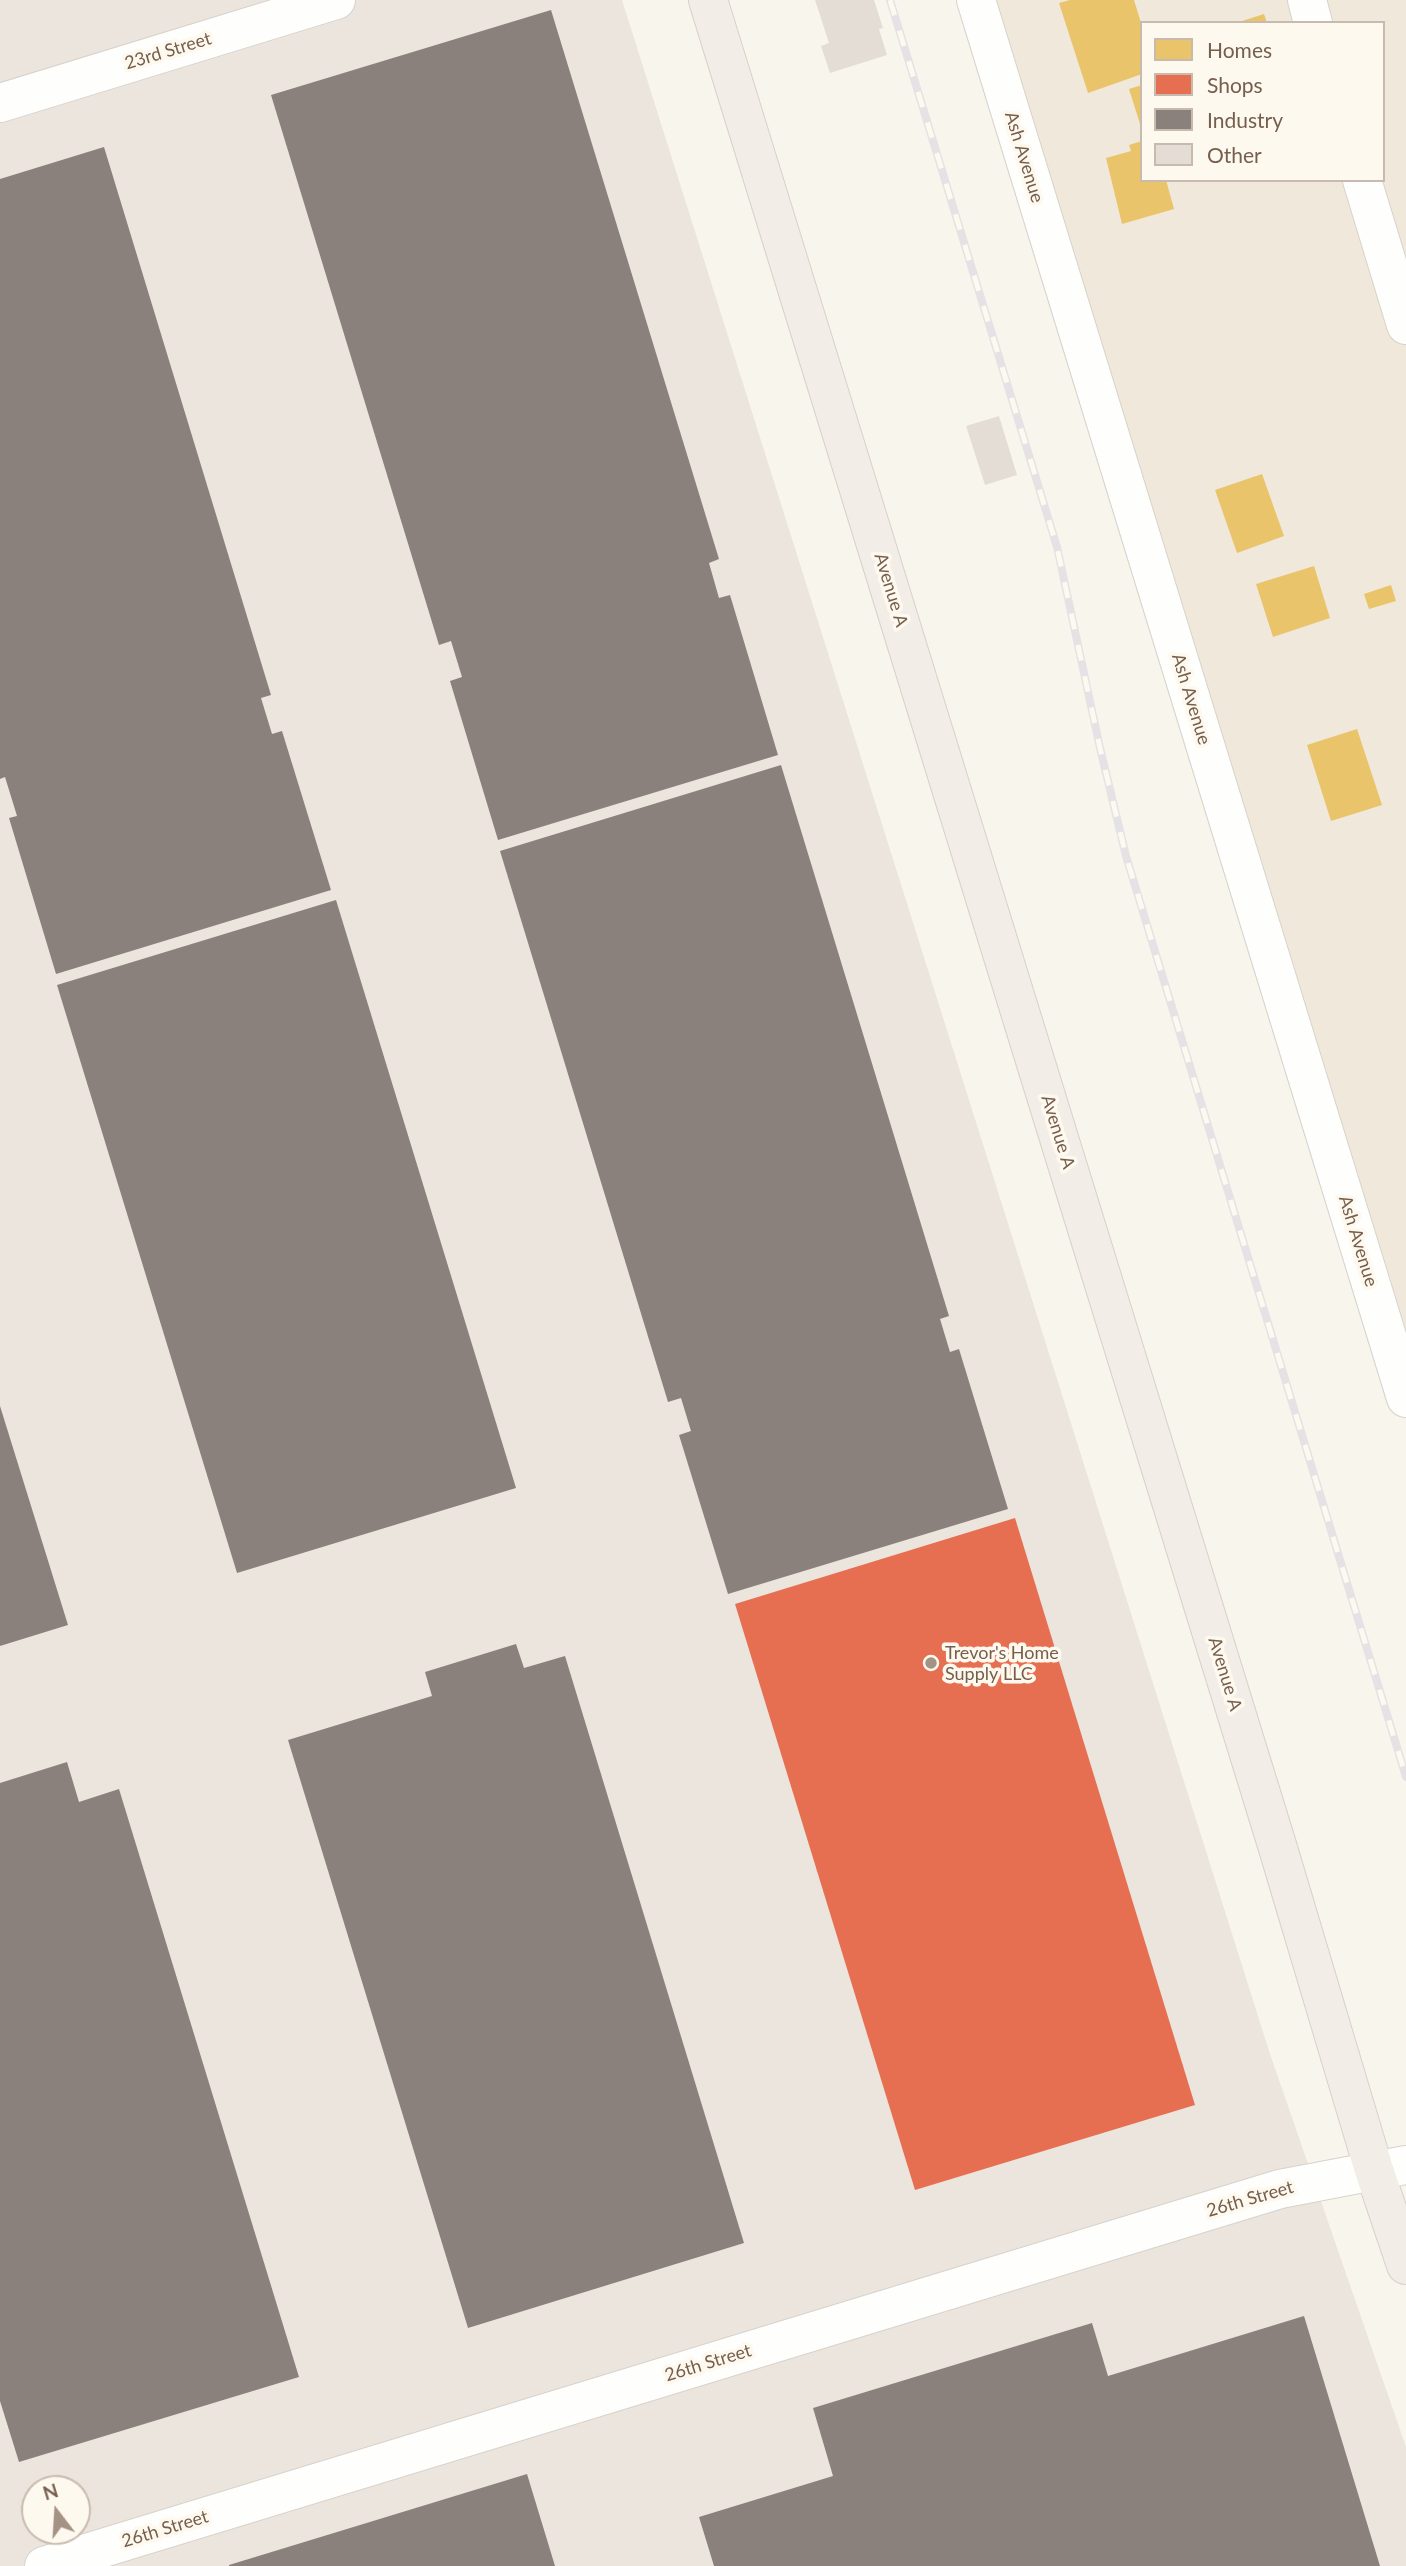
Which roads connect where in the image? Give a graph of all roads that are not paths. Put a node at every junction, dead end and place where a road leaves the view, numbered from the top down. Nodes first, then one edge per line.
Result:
1 (336, 0) edge
2 (708, 0) edge
3 (976, 0) edge
4 (1307, 0) edge
5 (1313, 21) edge
6 (0, 103) edge
7 (1363, 182) edge
8 (1406, 325) edge
9 (1406, 1398) edge
10 (1390, 2167) edge
11 (1406, 2265) edge
12 (44, 2566) edge

1 - 6 street, 23rd Street
2 - 10 main road, Avenue A
3 - 9 street, Ash Avenue
4 - 5 street
7 - 8 street
10 - 11 main road, Avenue A
10 - 12 street, 26th Street

